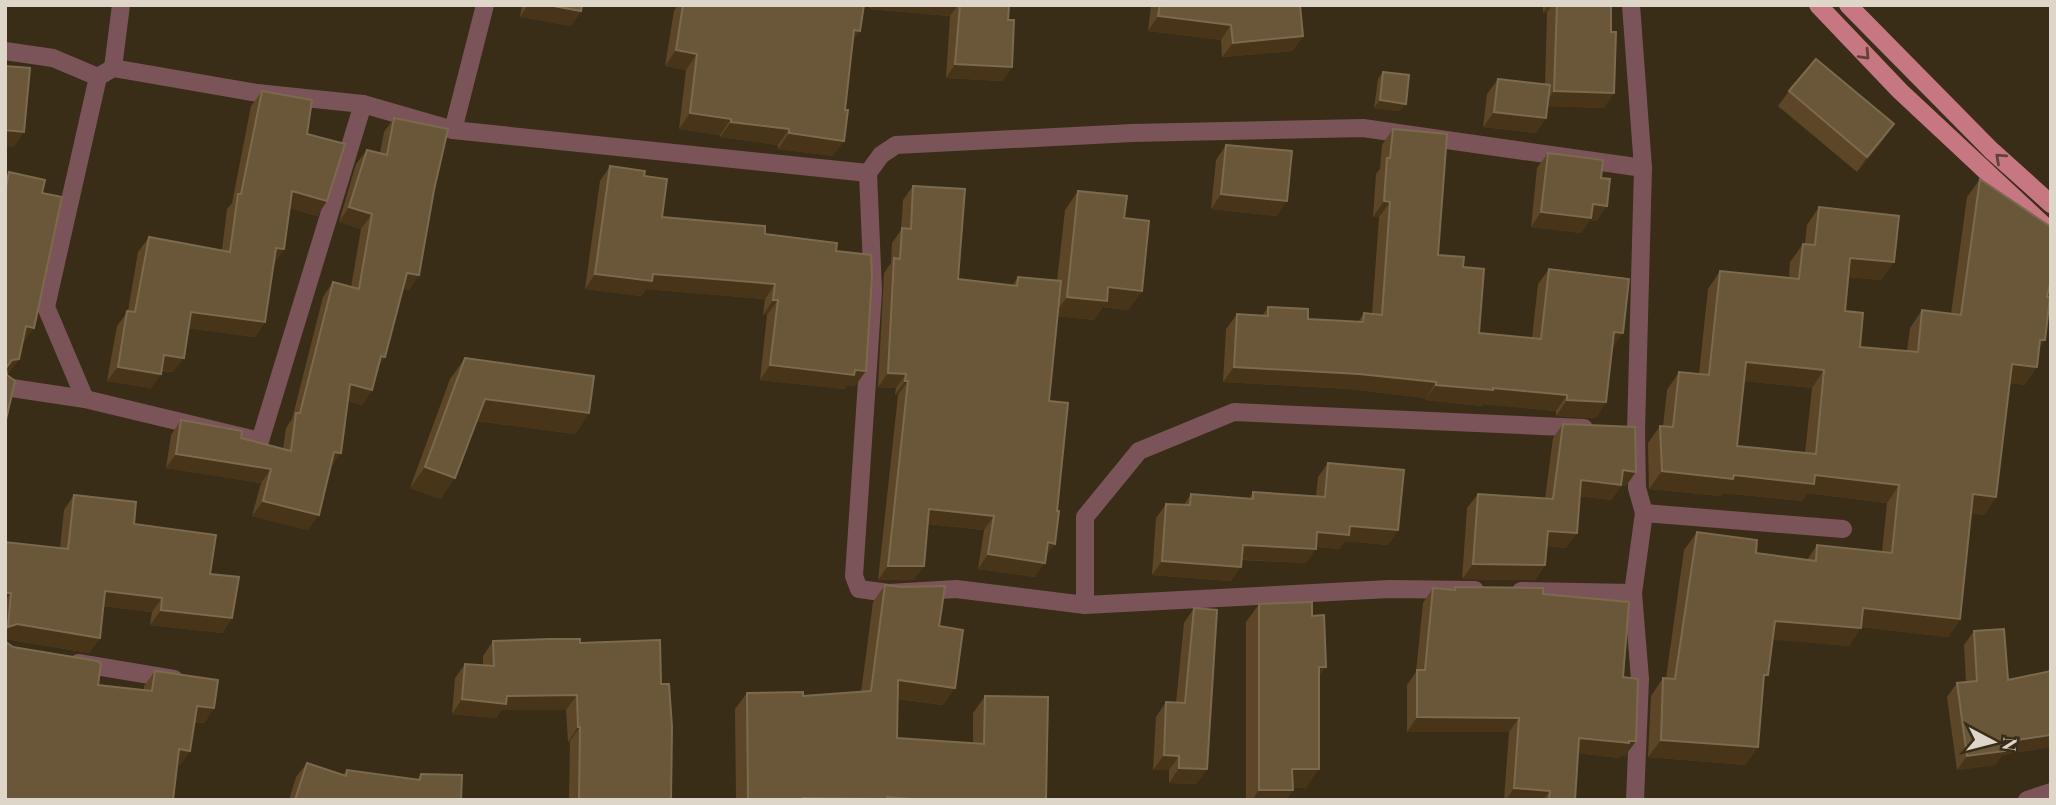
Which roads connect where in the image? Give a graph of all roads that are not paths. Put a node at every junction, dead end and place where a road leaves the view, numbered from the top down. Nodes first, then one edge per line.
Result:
1 (121, 5) edge
2 (485, 5) edge
3 (1631, 5) edge
4 (1818, 5) edge
5 (1848, 5) edge
6 (5, 51) edge
7 (106, 73) junction
8 (363, 104) junction
9 (453, 130) junction
10 (1643, 168) junction
11 (868, 173) junction
12 (2051, 204) edge
13 (2051, 232) edge
14 (5, 387) edge
15 (85, 399) junction
16 (1595, 429) edge
17 (1644, 513) junction
18 (1843, 529) dead end
19 (1633, 593) junction
20 (1086, 605) junction
21 (58, 659) edge
22 (192, 682) edge
23 (2051, 792) edge
24 (1635, 800) edge
25 (2027, 800) edge

1 - 7 street
2 - 9 street
3 - 10 street
4 -> 13 main road
12 -> 5 main road
6 - 7 street
7 - 8 street
7 - 15 street
8 - 9 street
8 - 15 street
9 - 11 street
10 - 11 street
10 - 17 street
11 - 20 street
14 - 15 street
16 - 20 street
17 - 18 street
17 - 19 street
19 - 20 street
19 - 24 street
21 - 22 street
23 - 25 street

